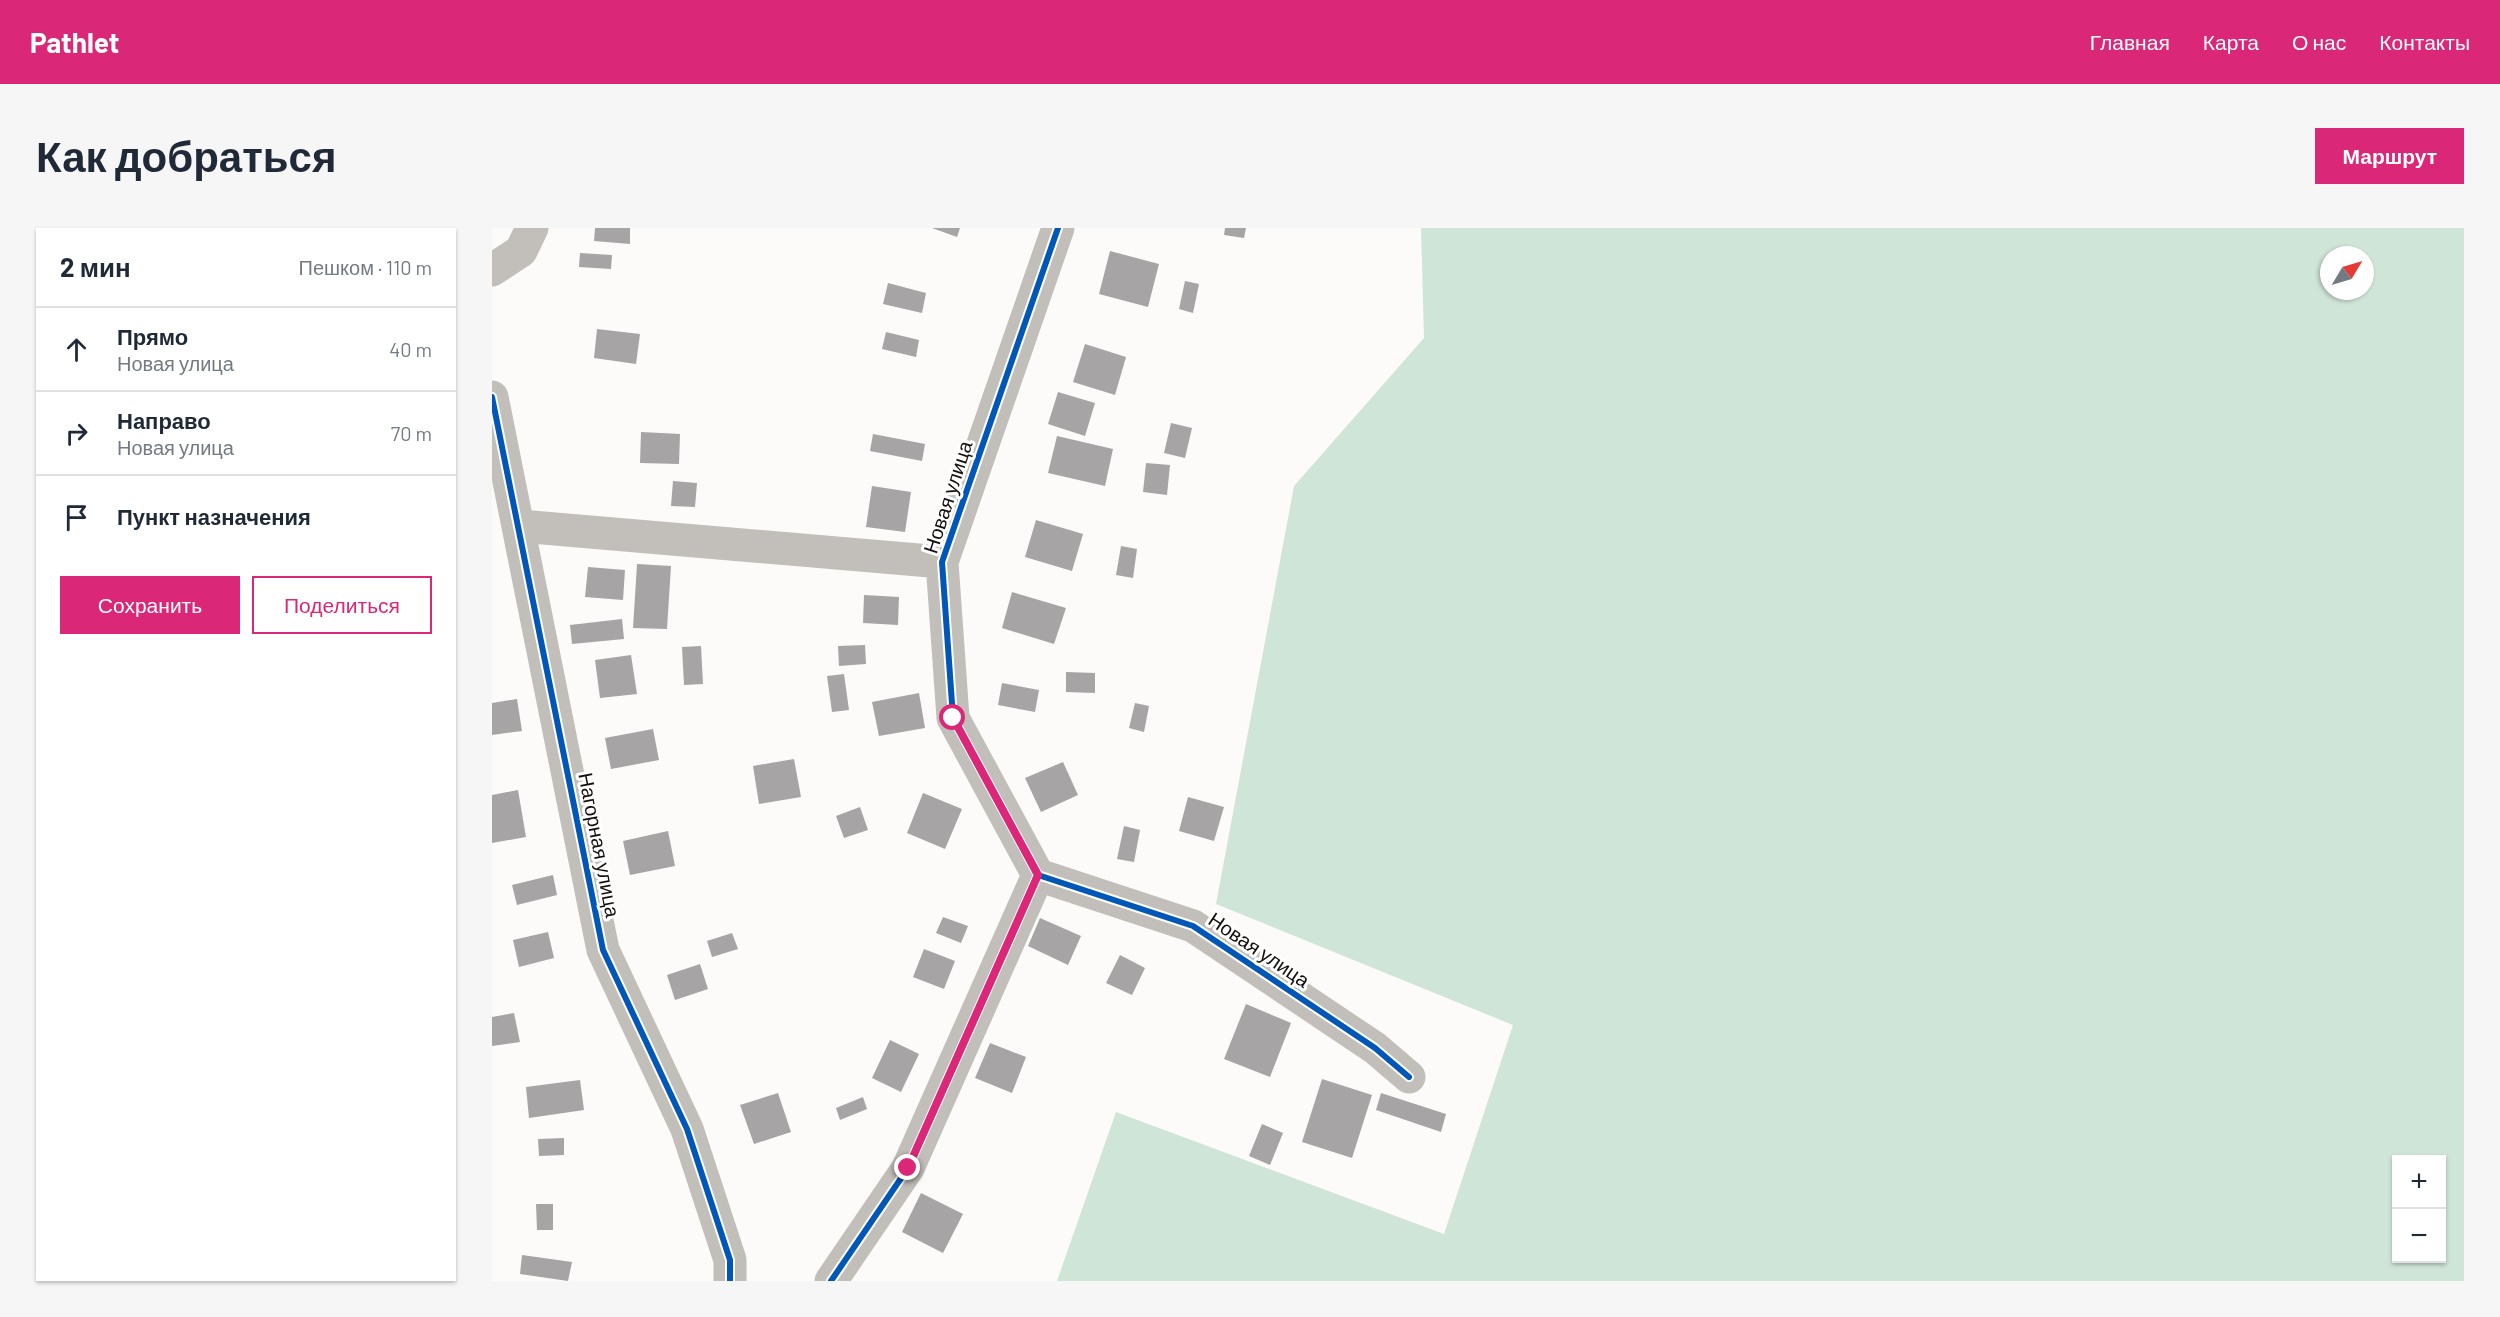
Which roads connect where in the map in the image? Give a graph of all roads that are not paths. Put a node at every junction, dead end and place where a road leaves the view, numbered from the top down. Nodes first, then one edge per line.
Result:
1 (532, 228) edge
2 (1058, 228) edge
3 (492, 270) edge
4 (492, 397) edge
5 (520, 526) junction
6 (942, 562) junction
7 (1038, 875) junction
8 (1409, 1077) dead end
9 (730, 1281) edge
10 (831, 1281) edge

1 - 3 street
2 - 6 street, Новая улица
4 - 5 street, Нагорная улица
5 - 6 street
5 - 9 street, Нагорная улица
6 - 7 street, Новая улица
7 - 8 street, Новая улица
7 - 10 street

